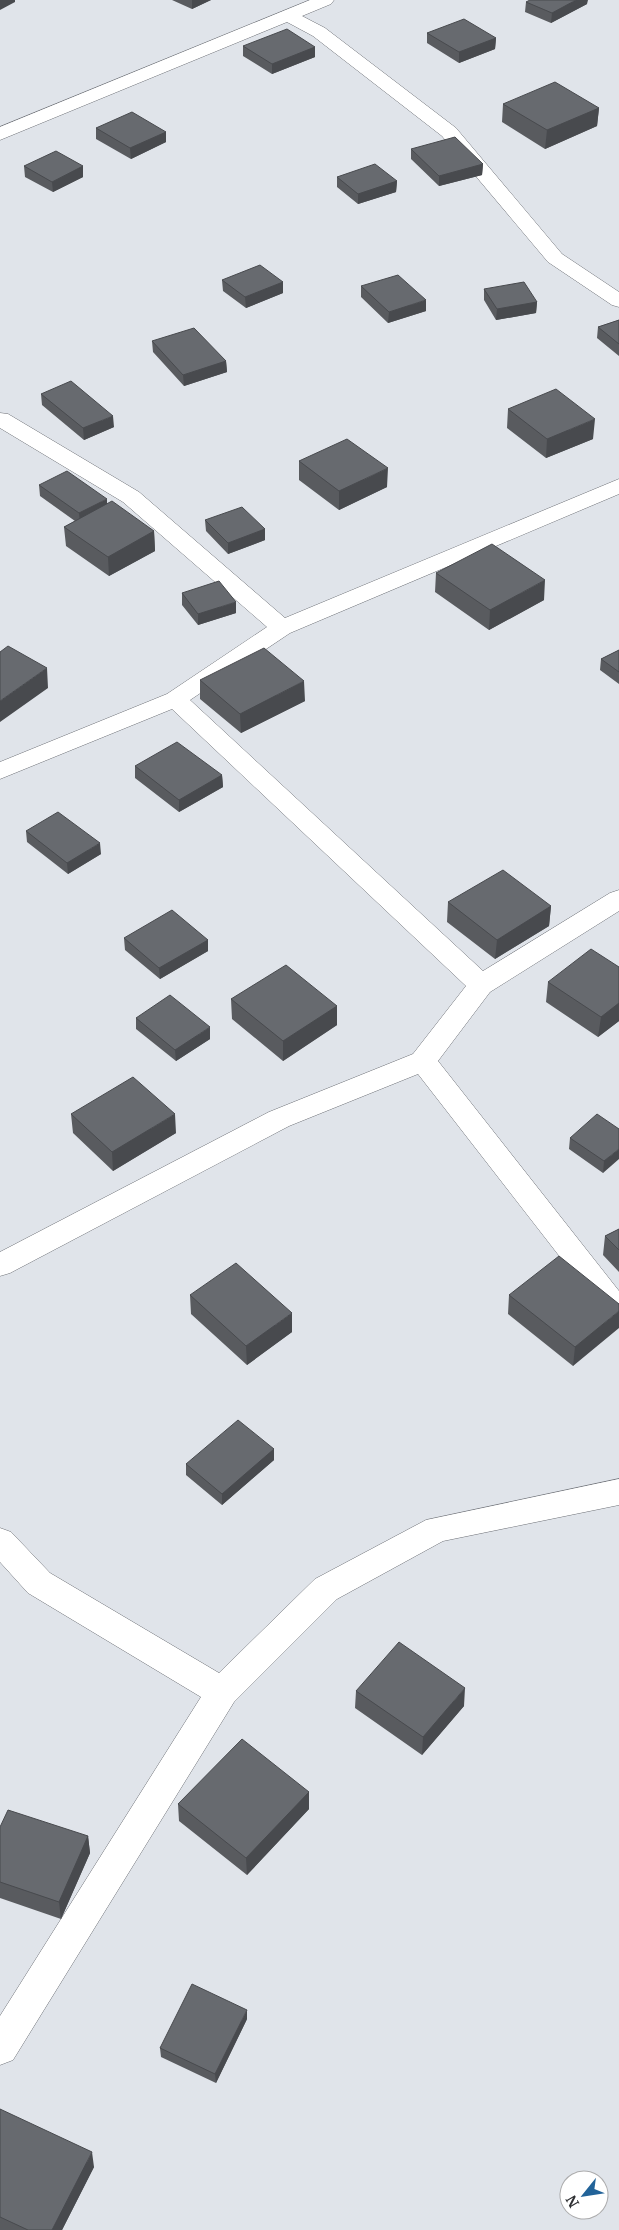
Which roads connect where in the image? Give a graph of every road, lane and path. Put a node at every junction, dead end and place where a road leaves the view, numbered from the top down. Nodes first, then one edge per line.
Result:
1 (325, 0) edge
2 (289, 16) junction
3 (0, 134) edge
4 (619, 301) edge
5 (0, 419) edge
6 (619, 486) edge
7 (282, 628) junction
8 (176, 699) junction
9 (0, 771) edge
10 (619, 898) edge
11 (481, 984) junction
12 (423, 1060) junction
13 (0, 1265) edge
14 (619, 1312) edge
15 (619, 1492) edge
16 (0, 1541) edge
17 (222, 1692) junction
18 (0, 2048) edge

1 - 2 street
2 - 3 street
2 - 4 street
5 - 7 street
6 - 7 street
7 - 8 street
8 - 9 street
8 - 11 street
10 - 11 street
11 - 12 street
12 - 13 street
12 - 14 street
15 - 17 street
16 - 17 street
17 - 18 street

